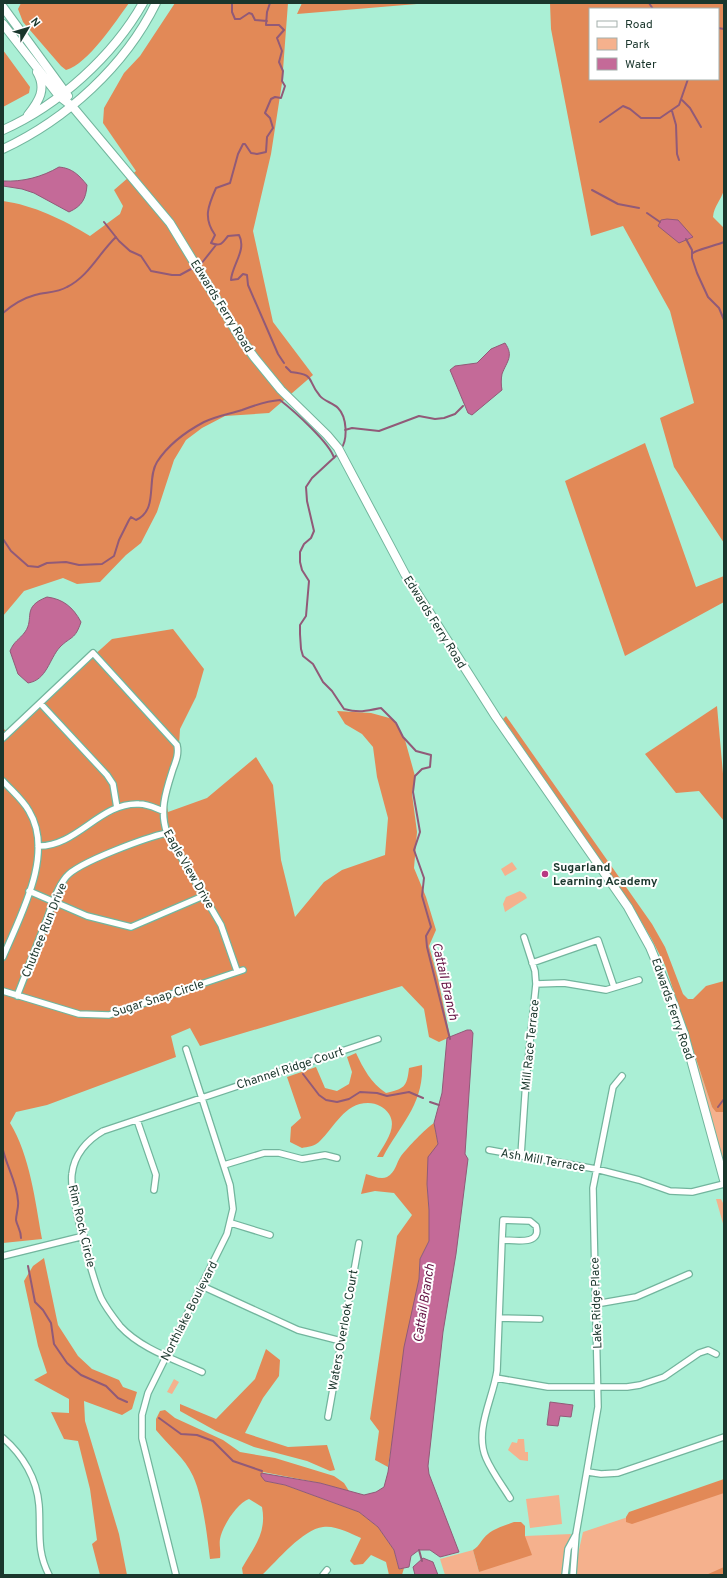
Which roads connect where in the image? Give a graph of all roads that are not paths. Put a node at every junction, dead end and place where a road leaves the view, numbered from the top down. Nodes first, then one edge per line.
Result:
1 (143, 3) edge
2 (156, 3) edge
3 (3, 7) edge
4 (3, 24) edge
5 (30, 59) junction
6 (63, 94) junction
7 (72, 106) junction
8 (22, 121) junction
9 (3, 130) edge
10 (3, 149) edge
11 (40, 703) junction
12 (3, 738) edge
13 (3, 781) edge
14 (117, 808) junction
15 (163, 811) junction
16 (167, 833) junction
17 (38, 846) junction
18 (29, 891) junction
19 (204, 893) junction
20 (54, 901) junction
21 (524, 937) dead end
22 (3, 957) edge
23 (532, 963) junction
24 (240, 971) joint
25 (639, 980) dead end
26 (536, 984) junction
27 (614, 987) junction
28 (3, 991) edge
29 (17, 996) junction
30 (378, 1039) dead end
31 (186, 1049) dead end
32 (622, 1076) dead end
33 (201, 1097) junction
34 (137, 1120) junction
35 (489, 1150) dead end
36 (521, 1155) junction
37 (337, 1158) dead end
38 (224, 1165) junction
39 (596, 1169) junction
40 (724, 1180) edge
41 (724, 1184) edge
42 (154, 1190) dead end
43 (230, 1223) junction
44 (270, 1235) dead end
45 (84, 1236) junction
46 (502, 1240) junction
47 (359, 1243) dead end
48 (3, 1256) edge
49 (689, 1274) dead end
50 (202, 1286) junction
51 (596, 1304) junction
52 (500, 1318) junction
53 (540, 1319) dead end
54 (341, 1341) junction
55 (716, 1354) dead end
56 (166, 1356) junction
57 (202, 1372) dead end
58 (496, 1378) junction
59 (599, 1387) junction
60 (328, 1417) dead end
61 (724, 1437) edge
62 (3, 1438) edge
63 (588, 1472) junction
64 (510, 1498) dead end
65 (576, 1534) junction
66 (49, 1575) edge
67 (176, 1575) edge
68 (565, 1575) edge
69 (573, 1575) edge

1 - 6 main road
2 - 7 main road
3 - 6 main road
4 - 5 main road
5 - 6 main road
5 - 8 main road
6 - 7 main road, Edwards Ferry Road
6 - 8 main road
7 - 10 main road
7 - 40 main road, Edwards Ferry Road
8 - 9 main road
11 - 12 street
11 - 14 street
11 - 15 street, Eagle View Drive
13 - 17 street
14 - 15 street
14 - 17 street
15 - 16 street, Eagle View Drive
16 - 19 street, Eagle View Drive
16 - 20 street, Chutnee Run Drive
17 - 18 street
18 - 20 street
18 - 22 street
19 - 20 street
19 - 24 street, Eagle View Drive
20 - 29 street, Chutnee Run Drive
21 - 23 street, Mill Race Terrace
23 - 26 street, Mill Race Terrace
23 - 27 street
24 - 29 street, Sugar Snap Circle
25 - 27 street
26 - 27 street
26 - 36 street, Mill Race Terrace
28 - 29 street, Sugar Snap Circle
30 - 33 street, Channel Ridge Court
31 - 33 street, Northlake Boulevard
32 - 39 street, Lake Ridge Place
33 - 34 street, Rim Rock Circle
33 - 38 street, Northlake Boulevard
34 - 42 street
34 - 45 street, Rim Rock Circle
35 - 36 street, Ash Mill Terrace
36 - 39 street, Ash Mill Terrace
37 - 38 street
38 - 43 street, Northlake Boulevard
39 - 41 street, Ash Mill Terrace
39 - 51 street, Lake Ridge Place
43 - 44 street
43 - 50 street, Northlake Boulevard
45 - 48 street
45 - 56 street, Rim Rock Circle
46 - 46 street
46 - 52 street
47 - 54 street, Waters Overlook Court
49 - 51 street
50 - 54 street
50 - 56 street, Northlake Boulevard
51 - 59 street, Lake Ridge Place
52 - 53 street
52 - 58 street
54 - 60 street, Waters Overlook Court
55 - 59 street
56 - 57 street, Rim Rock Circle
56 - 67 street, Northlake Boulevard
58 - 59 street
58 - 64 street
59 - 63 street, Lake Ridge Place
61 - 63 street
62 - 66 street
63 - 65 street, Lake Ridge Place
65 - 68 street, Lake Ridge Place
65 - 69 street, Lake Ridge Place

